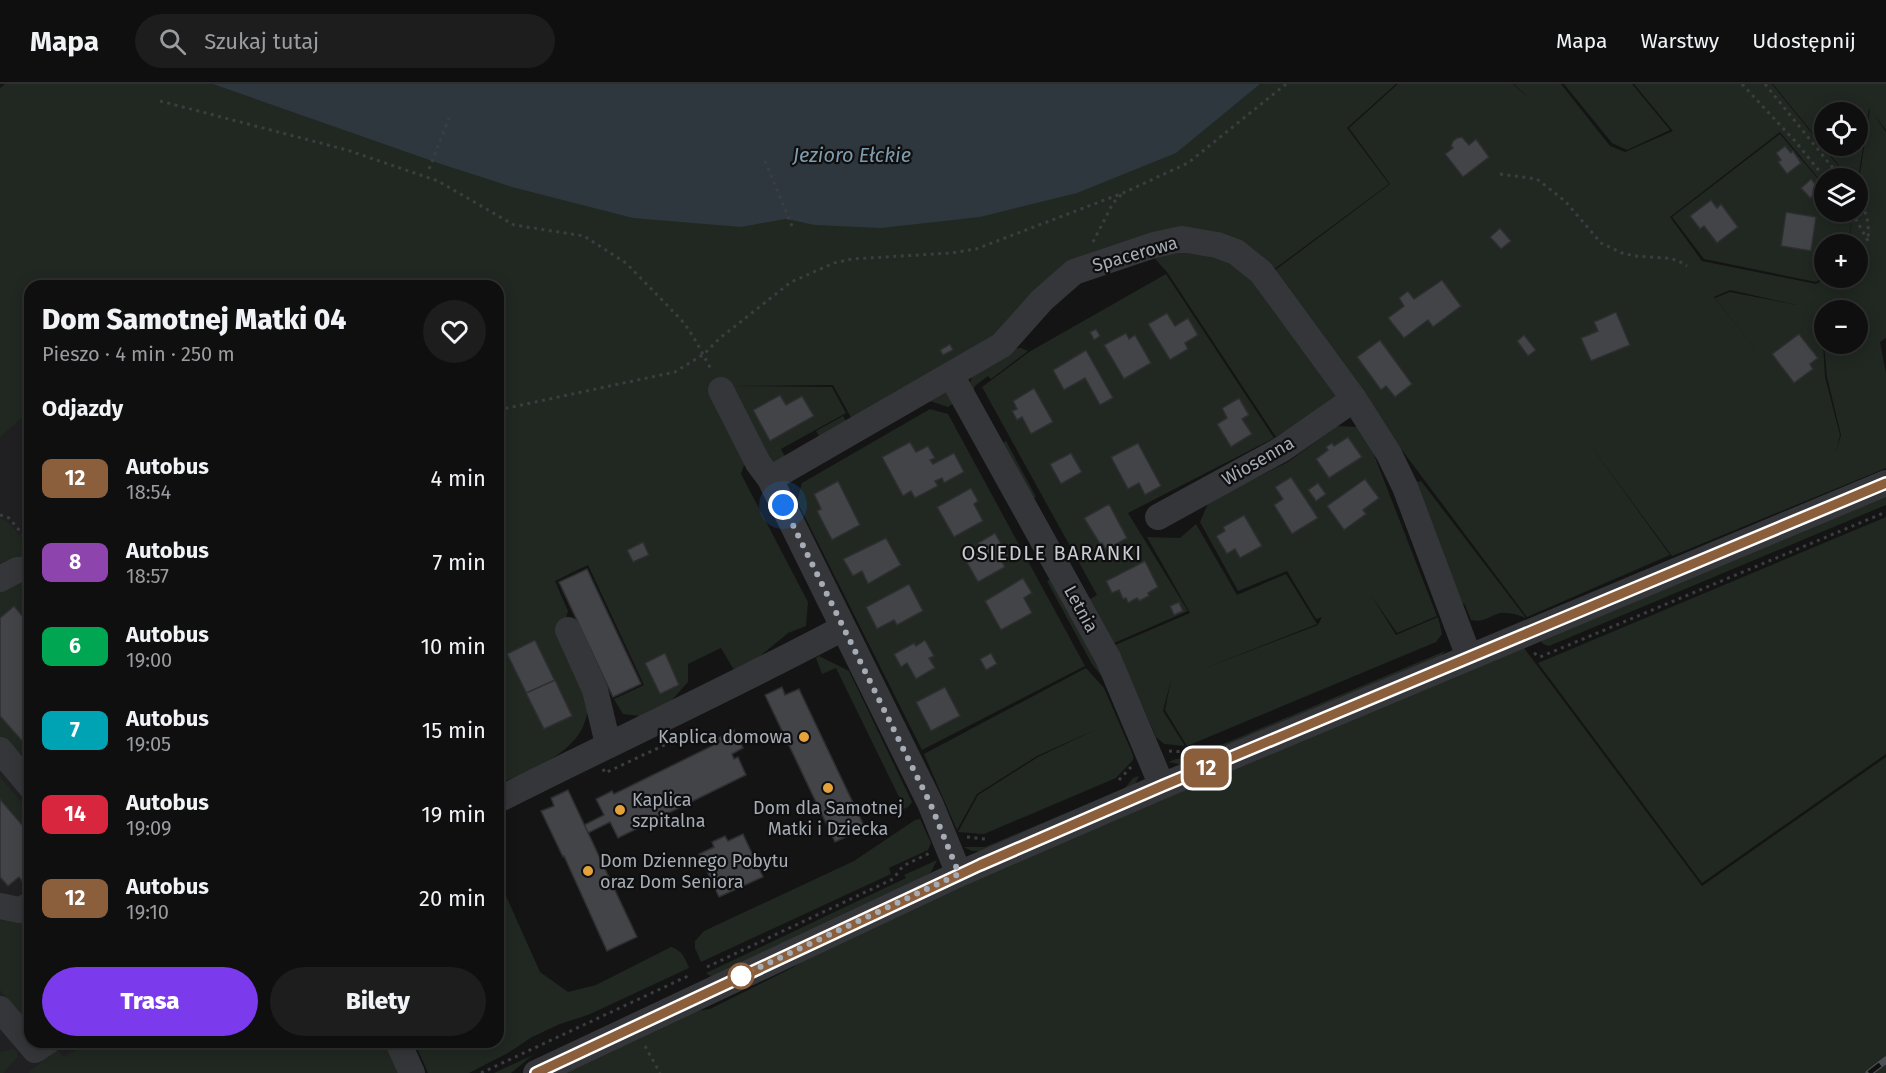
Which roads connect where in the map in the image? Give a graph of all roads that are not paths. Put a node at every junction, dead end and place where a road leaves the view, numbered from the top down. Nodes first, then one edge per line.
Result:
1 (951, 375) junction
2 (721, 390) dead end
3 (1354, 399) junction
4 (770, 479) junction
5 (1886, 483) edge
6 (1158, 517) dead end
7 (24, 569) edge
8 (0, 579) edge
9 (843, 628) junction
10 (568, 630) dead end
11 (1469, 657) junction
12 (608, 744) junction
13 (0, 750) edge
14 (24, 779) edge
15 (1162, 786) junction
16 (504, 797) edge
17 (959, 874) junction
18 (0, 906) edge
19 (24, 908) edge
20 (0, 1009) edge
21 (24, 1031) edge
22 (401, 1048) edge
23 (412, 1073) edge
24 (536, 1073) edge

1 - 3 street, Spacerowa
1 - 4 street, Spacerowa
1 - 15 street, Letnia
2 - 4 street
3 - 6 street, Wiosenna
3 - 11 street, Spacerowa
4 - 9 street
5 - 11 street
7 - 8 street
9 - 12 street
9 - 17 street
10 - 12 street
11 - 15 street
12 - 16 street
13 - 14 street
15 - 17 street
17 - 24 street
18 - 19 street
20 - 21 street
22 - 23 street

